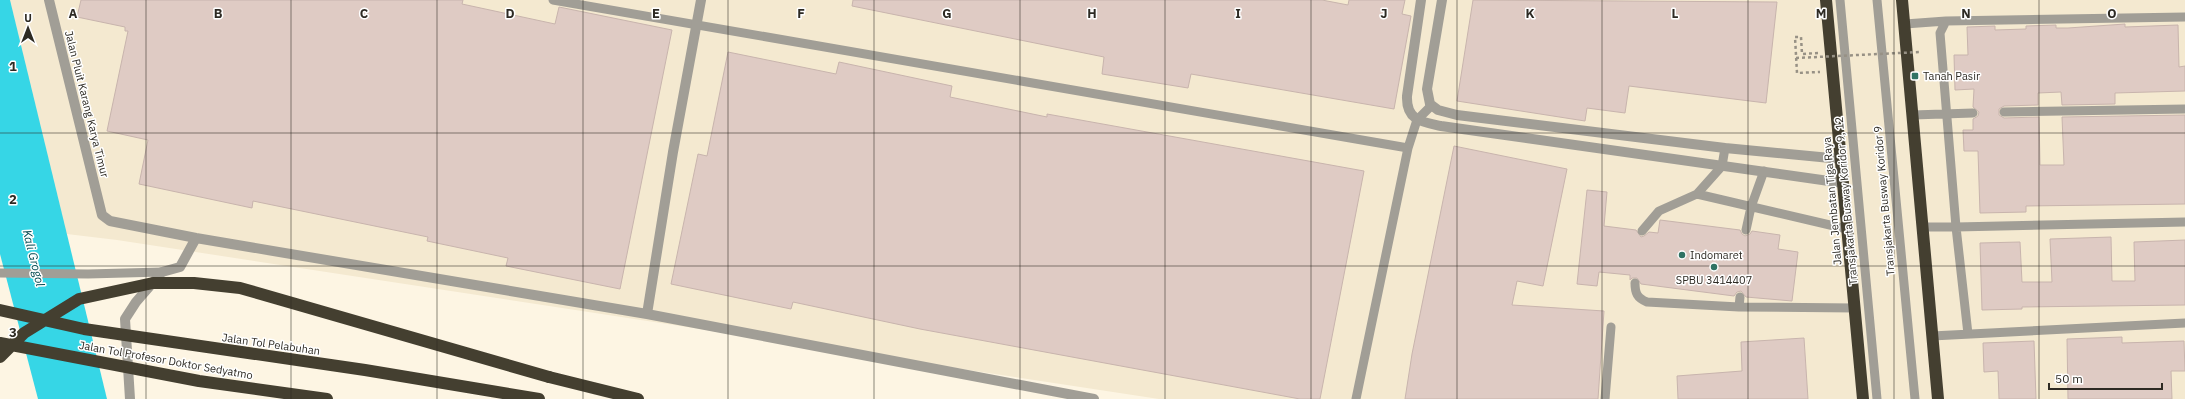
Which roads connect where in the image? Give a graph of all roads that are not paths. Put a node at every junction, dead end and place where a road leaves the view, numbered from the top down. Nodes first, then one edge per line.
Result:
1 (49, 0) edge
2 (553, 0) edge
3 (701, 0) edge
4 (1421, 0) edge
5 (1442, 0) edge
6 (1826, 0) edge
7 (1840, 0) edge
8 (1877, 0) edge
9 (1902, 0) edge
10 (572, 2) edge
11 (2185, 17) edge
12 (1946, 21) junction
13 (1905, 24) junction
14 (697, 25) junction
15 (1431, 106) junction
16 (2185, 109) edge
17 (2004, 112) dead end
18 (1947, 113) junction
19 (1973, 113) dead end
20 (1913, 115) junction
21 (1417, 120) junction
22 (1408, 148) junction
23 (1725, 148) junction
24 (1841, 159) junction
25 (1722, 166) junction
26 (1764, 171) junction
27 (1843, 182) junction
28 (1697, 194) junction
29 (1751, 207) junction
30 (2185, 222) edge
31 (1922, 227) junction
32 (1956, 227) junction
33 (1847, 229) junction
34 (1746, 230) dead end
35 (1642, 231) dead end
36 (196, 238) junction
37 (162, 272) junction
38 (0, 273) edge
39 (1635, 283) dead end
40 (1740, 297) dead end
41 (1739, 307) junction
42 (1855, 308) junction
43 (0, 310) edge
44 (647, 314) junction
45 (2185, 323) edge
46 (1610, 327) dead end
47 (1968, 334) junction
48 (1932, 336) junction
49 (0, 343) edge
50 (0, 357) edge
51 (130, 399) edge
52 (327, 399) edge
53 (539, 399) edge
54 (638, 399) edge
55 (1094, 399) edge
56 (1356, 399) edge
57 (1605, 399) edge
58 (1864, 399) edge
59 (1877, 399) edge
60 (1915, 399) edge
61 (1938, 399) edge

1 - 36 street, Jalan Pluit Karang Karya Timur
2 - 10 lane
3 - 14 street
4 - 21 street
5 - 15 street
6 - 24 highway, Jalan Jembatan Tiga Raya
7 - 59 lane, Transjakarta Busway Koridor 9, 12
8 - 60 lane, Transjakarta Busway Koridor 9
9 - 13 highway
10 - 14 lane
11 - 12 lane
12 - 13 lane
12 - 18 lane
13 - 20 highway
14 - 22 lane
14 - 44 street
15 - 21 lane
15 - 23 street
16 - 17 lane
18 - 19 lane
18 - 20 lane
18 - 32 lane
20 - 31 highway
21 - 22 lane
21 - 25 street
22 - 56 lane
23 - 24 street
23 - 25 lane
24 - 27 highway, Jalan Jembatan Tiga Raya
25 - 26 street
25 - 28 lane
26 - 27 street
26 - 29 lane
27 - 33 highway, Jalan Jembatan Tiga Raya
28 - 29 lane
28 - 35 lane
29 - 33 lane
29 - 34 lane
30 - 32 lane
31 - 32 lane
31 - 48 highway
32 - 47 lane
33 - 42 highway, Jalan Jembatan Tiga Raya
36 - 37 street
36 - 44 street
37 - 38 lane
37 - 51 street
39 - 41 lane
40 - 41 lane
41 - 42 lane
42 - 58 highway, Jalan Jembatan Tiga Raya
43 - 53 highway, Jalan Tol Pelabuhan, bridge
44 - 55 street
45 - 47 lane
46 - 57 lane
47 - 48 lane
48 - 61 highway
49 - 52 highway, Jalan Tol Profesor Doktor Sedyatmo, bridge
50 - 54 highway, bridge

